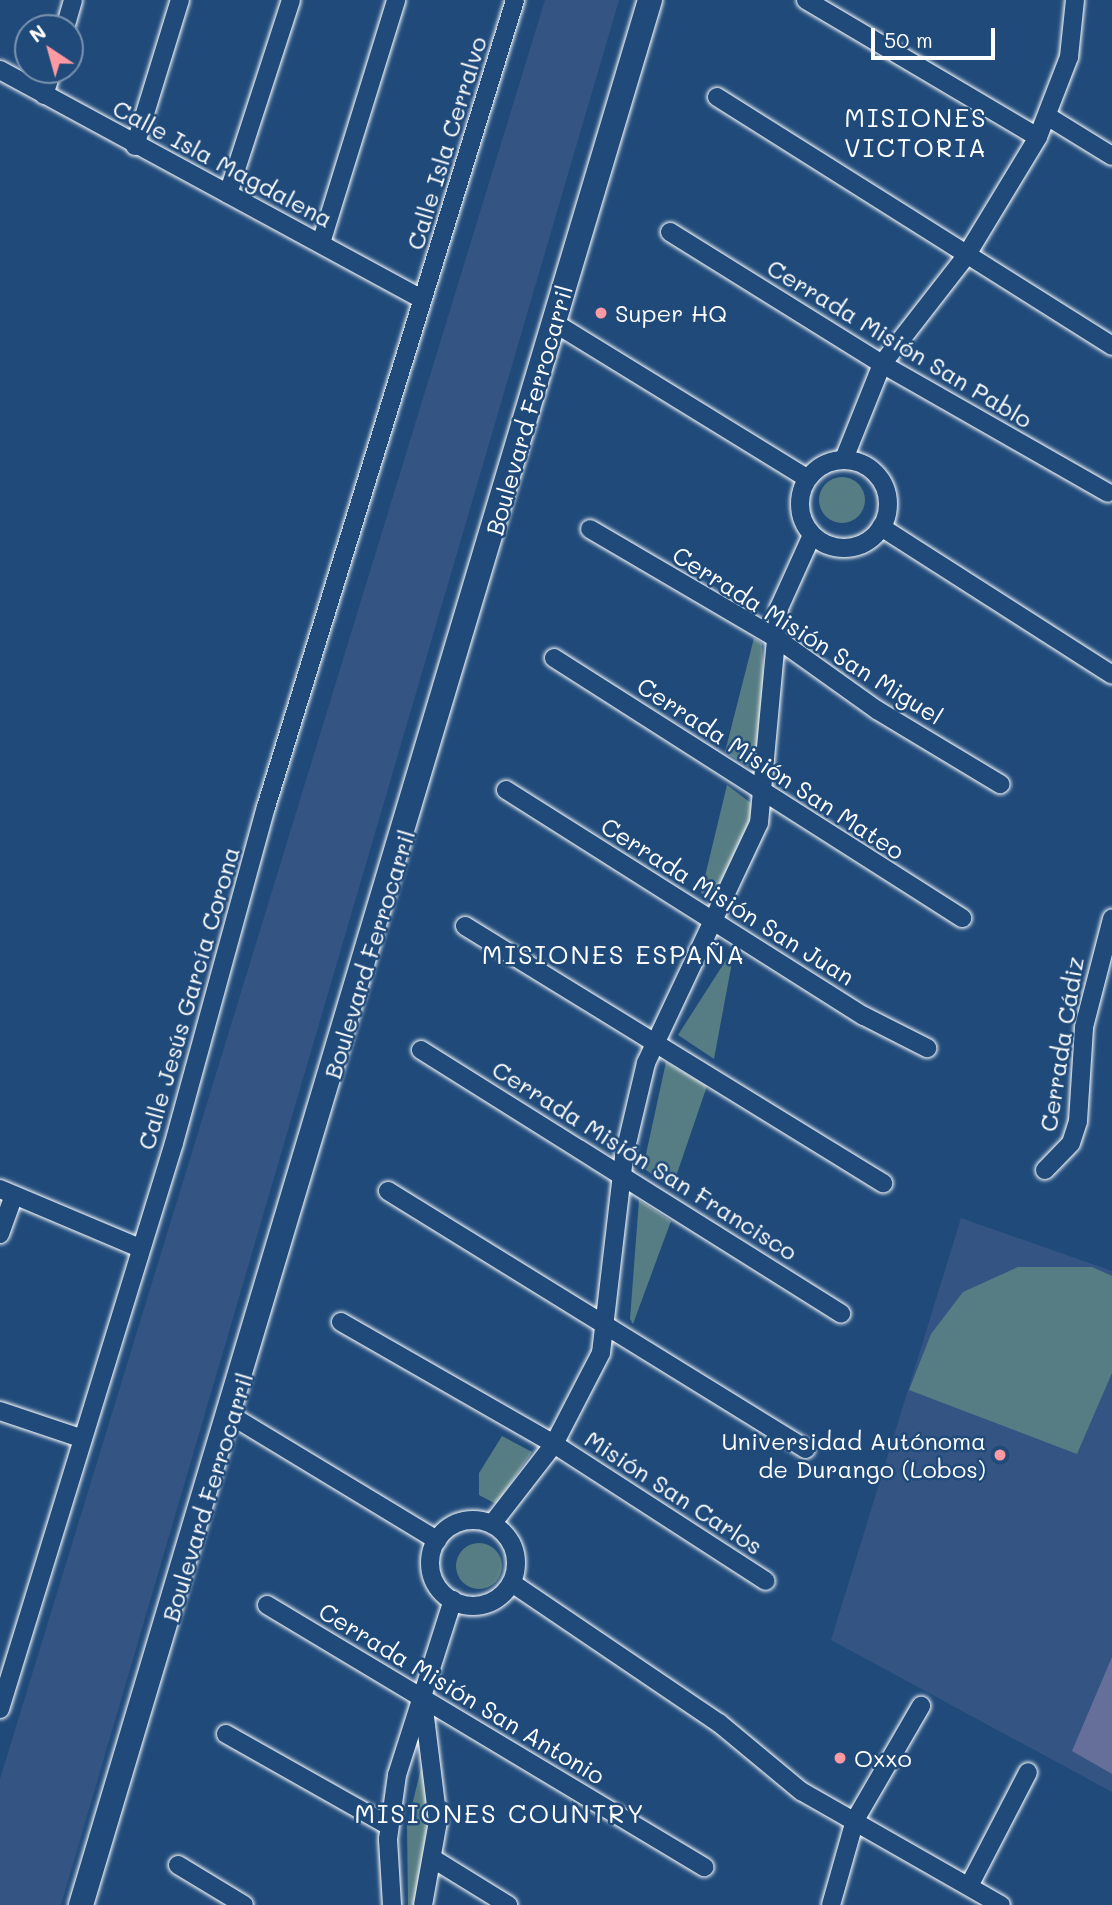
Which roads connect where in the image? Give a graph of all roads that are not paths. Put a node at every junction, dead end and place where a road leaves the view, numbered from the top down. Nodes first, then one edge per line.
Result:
1 (180, 0) edge
2 (291, 0) edge
3 (396, 0) edge
4 (515, 0) edge
5 (650, 0) edge
6 (806, 0) edge
7 (1076, 0) edge
8 (0, 70) edge
9 (48, 84) edge
10 (44, 95) junction
11 (716, 97) dead end
12 (1047, 116) junction
13 (1038, 137) junction
14 (135, 146) junction
15 (1112, 156) edge
16 (228, 194) junction
17 (670, 232) dead end
18 (321, 243) junction
19 (967, 256) junction
20 (423, 300) junction
21 (553, 322) junction
22 (1112, 346) edge
23 (882, 364) junction
24 (844, 459) junction
25 (807, 478) junction
26 (1108, 493) dead end
27 (881, 527) junction
28 (590, 529) dead end
29 (812, 535) junction
30 (776, 638) junction
31 (554, 659) dead end
32 (1108, 673) edge
33 (1000, 783) dead end
34 (506, 790) dead end
35 (766, 792) junction
36 (962, 918) dead end
37 (1112, 919) edge
38 (715, 920) junction
39 (466, 926) dead end
40 (1106, 956) edge
41 (652, 1040) junction
42 (927, 1048) dead end
43 (421, 1050) dead end
44 (1045, 1170) dead end
45 (622, 1174) junction
46 (883, 1183) dead end
47 (388, 1191) dead end
48 (7, 1192) edge
49 (0, 1234) edge
50 (140, 1248) junction
51 (841, 1313) dead end
52 (341, 1322) dead end
53 (608, 1328) junction
54 (0, 1410) edge
55 (232, 1416) junction
56 (80, 1438) junction
57 (554, 1444) junction
58 (806, 1449) dead end
59 (492, 1524) junction
60 (437, 1540) junction
61 (766, 1581) dead end
62 (512, 1583) junction
63 (453, 1601) junction
64 (267, 1605) dead end
65 (7, 1658) edge
66 (422, 1698) junction
67 (921, 1706) dead end
68 (0, 1709) edge
69 (226, 1734) dead end
70 (1028, 1772) dead end
71 (855, 1820) junction
72 (389, 1826) junction
73 (435, 1860) junction
74 (178, 1865) dead end
75 (704, 1867) dead end
76 (969, 1886) junction
77 (81, 1905) edge
78 (244, 1905) edge
79 (392, 1905) edge
80 (423, 1905) edge
81 (508, 1905) edge
82 (831, 1905) edge
83 (1001, 1905) edge

1 - 14 street
2 - 16 street
3 - 18 street
4 - 20 street, Calle Isla Cerralvo
5 - 21 main road, Boulevard Ferrocarril
6 - 13 street
7 - 12 street
8 - 10 street, Calle Isla Magdalena
9 - 10 street
10 - 14 street, Calle Isla Magdalena
11 - 19 street
12 - 13 street
12 - 15 street
13 - 19 street
14 - 16 street, Calle Isla Magdalena
16 - 18 street, Calle Isla Magdalena
17 - 23 street, Cerrada Misión San Pablo
18 - 20 street, Calle Isla Magdalena
19 - 22 street
19 - 23 street
20 - 50 street, Calle Jesús García Corona
21 - 25 street
21 - 55 main road, Boulevard Ferrocarril
23 - 24 street
23 - 26 street, Cerrada Misión San Pablo
24 - 25 street
24 - 27 street
25 - 29 street
27 - 29 street
27 - 32 street
28 - 30 street, Cerrada Misión San Miguel
29 - 30 street
30 - 33 street, Cerrada Misión San Miguel
30 - 35 street
31 - 35 street, Cerrada Misión San Mateo
34 - 38 street, Cerrada Misión San Juan
35 - 36 street, Cerrada Misión San Mateo
35 - 38 street
37 - 40 street, Cerrada Cádiz
38 - 41 street
38 - 42 street, Cerrada Misión San Juan
39 - 41 street
40 - 44 street, Cerrada Cádiz
41 - 45 street
41 - 46 street
43 - 45 street, Cerrada Misión San Francisco
45 - 51 street, Cerrada Misión San Francisco
45 - 53 street
47 - 53 street
48 - 49 street
48 - 50 street
50 - 56 street, Calle Jesús García Corona
52 - 57 street, Misión San Carlos
53 - 57 street
53 - 58 street
54 - 56 street
55 - 60 street
55 - 77 main road, Boulevard Ferrocarril
56 - 65 street, Calle Jesús García Corona
57 - 59 street
57 - 61 street, Misión San Carlos
59 - 60 street
59 - 62 street
60 - 63 street
62 - 63 street
62 - 71 street
63 - 66 street
64 - 66 street, Cerrada Misión San Antonio
65 - 68 street, Calle Jesús García Corona
66 - 72 street
66 - 73 street
66 - 75 street, Cerrada Misión San Antonio
67 - 71 street
69 - 72 street
70 - 76 street
71 - 76 street
71 - 82 street
72 - 79 street
73 - 80 street
73 - 81 street
74 - 78 street
76 - 83 street

